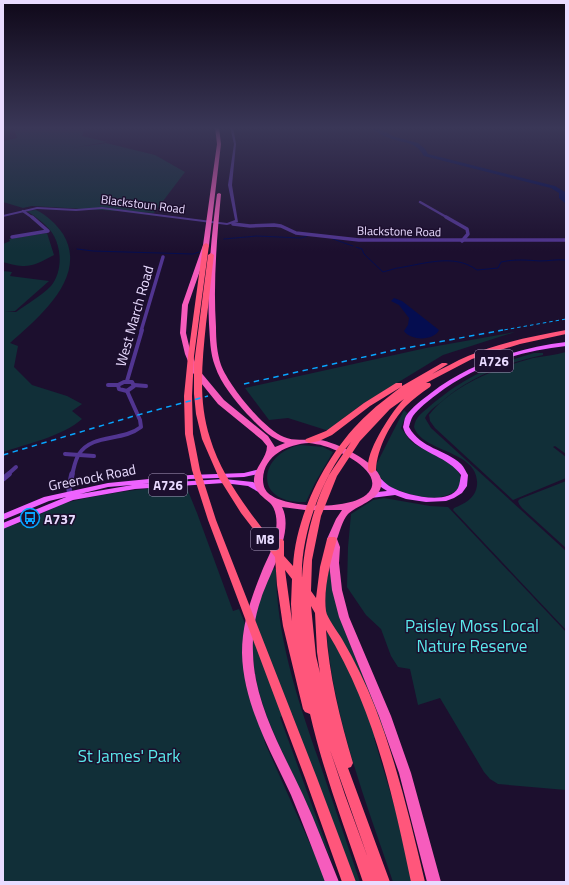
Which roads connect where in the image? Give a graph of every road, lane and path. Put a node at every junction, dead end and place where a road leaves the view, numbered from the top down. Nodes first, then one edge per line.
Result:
1 (217, 168) edge
2 (221, 168) edge
3 (232, 168) edge
4 (220, 182) dead end
5 (219, 190) dead end
6 (420, 202) dead end
7 (23, 211) junction
8 (3, 216) edge
9 (212, 223) junction
10 (233, 224) junction
11 (12, 237) dead end
12 (566, 240) edge
13 (462, 241) junction
14 (206, 245) junction
15 (211, 255) junction
16 (163, 257) dead end
17 (199, 328) junction
18 (566, 328) edge
19 (566, 332) edge
20 (566, 344) edge
21 (458, 363) junction
22 (445, 364) junction
23 (127, 381) junction
24 (108, 385) dead end
25 (118, 385) junction
26 (134, 385) junction
27 (146, 386) dead end
28 (127, 391) junction
29 (309, 441) junction
30 (295, 442) junction
31 (65, 454) dead end
32 (78, 455) junction
33 (94, 456) dead end
34 (270, 456) junction
35 (16, 467) dead end
36 (260, 470) junction
37 (374, 474) junction
38 (3, 480) edge
39 (262, 492) junction
40 (398, 493) junction
41 (371, 495) junction
42 (70, 496) junction
43 (273, 501) junction
44 (356, 504) junction
45 (3, 518) edge
46 (3, 526) edge
47 (332, 539) junction
48 (279, 541) junction
49 (328, 765) junction
50 (379, 869) junction
51 (332, 882) edge
52 (349, 882) edge
53 (370, 882) edge
54 (383, 882) edge
55 (418, 882) edge
56 (434, 882) edge

1 - 9 highway
2 - 4 highway
3 - 10 street
5 - 9 highway
6 - 13 street
7 - 8 street, Blackstoun Road
7 - 10 street, Blackstoun Road
7 - 11 street
9 - 14 highway
9 - 15 highway
10 - 13 street, Blackstone Road
12 - 13 street, Blackstone Road
14 - 17 highway, M8
14 - 34 highway
15 - 17 highway, M8
15 - 30 highway
16 - 23 street, West March Road
17 - 52 highway, M8
17 - 55 highway, M8
18 - 22 highway, M8
19 - 21 highway
20 - 40 main road, A726
21 - 37 highway
21 - 50 highway
22 - 29 highway, M8
22 - 49 highway, M8
23 - 25 street
23 - 26 street
24 - 25 street
25 - 28 street
26 - 27 street
26 - 28 street
28 - 32 street
29 - 30 highway, A726
29 - 37 highway, A726
30 - 34 highway, A726
31 - 32 street
32 - 33 street
32 - 42 street
34 - 36 highway, A726
35 - 38 street
36 - 39 highway
36 - 42 main road, Greenock Road / A726
37 - 40 main road, A726
37 - 41 highway
39 - 42 main road, Greenock Road / A726
39 - 43 highway, A726
40 - 41 main road, A726
41 - 44 highway, A726
42 - 45 main road, Greenock Road / A726
42 - 46 main road, Greenock Road / A726
43 - 44 highway, A726
43 - 48 highway
44 - 47 highway
47 - 50 highway
47 - 56 highway
48 - 49 highway, M8
48 - 51 highway
49 - 53 highway, M8
50 - 54 highway

